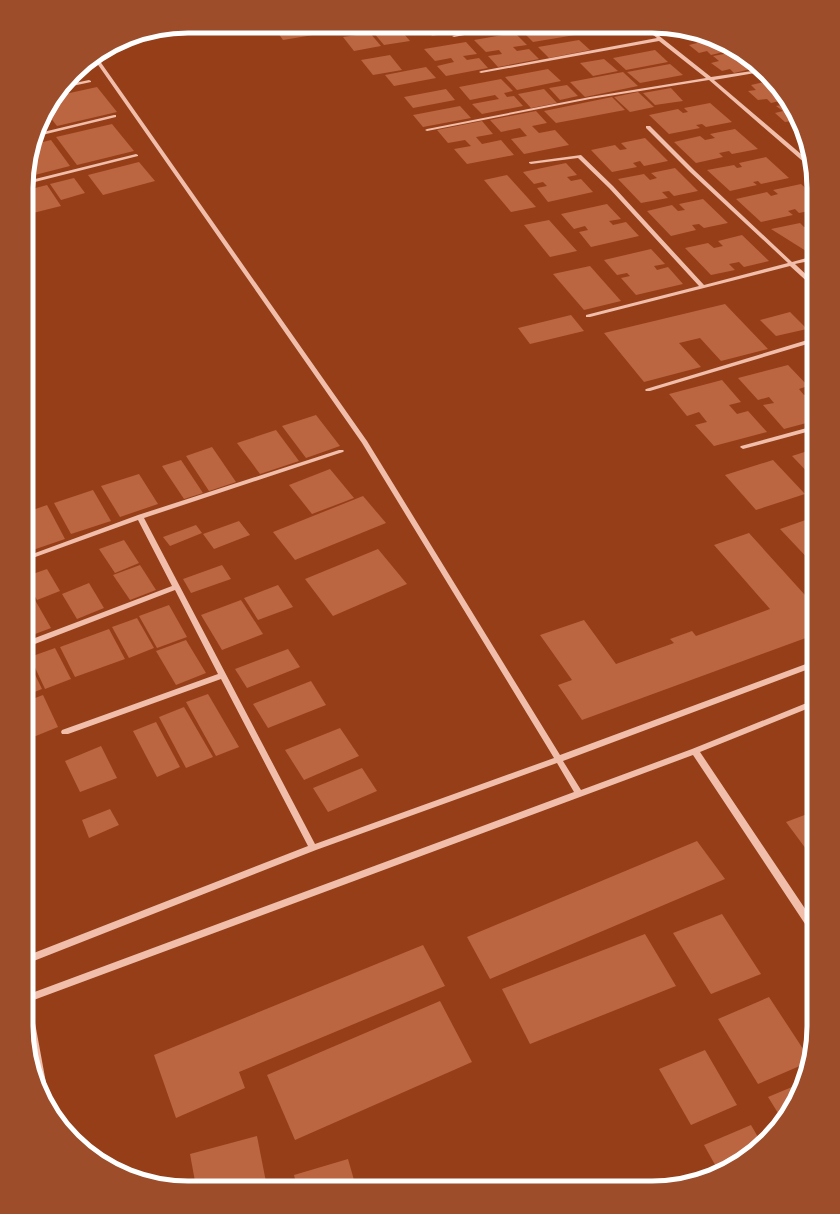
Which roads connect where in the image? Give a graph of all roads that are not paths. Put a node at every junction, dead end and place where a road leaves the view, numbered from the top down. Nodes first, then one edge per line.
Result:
1 (471, 33) edge
2 (652, 33) edge
3 (454, 36) dead end
4 (660, 39) junction
5 (99, 62) edge
6 (754, 71) edge
7 (481, 72) dead end
8 (710, 79) junction
9 (89, 81) dead end
10 (72, 85) edge
11 (114, 116) dead end
12 (648, 127) dead end
13 (427, 130) dead end
14 (43, 134) edge
15 (136, 156) dead end
16 (804, 160) edge
17 (530, 162) dead end
18 (33, 181) edge
19 (807, 259) edge
20 (790, 263) junction
21 (807, 279) edge
22 (702, 286) junction
23 (588, 316) dead end
24 (807, 342) edge
25 (648, 390) dead end
26 (807, 430) edge
27 (743, 447) dead end
28 (341, 451) dead end
29 (140, 517) junction
30 (33, 556) edge
31 (176, 587) junction
32 (33, 642) edge
33 (807, 667) edge
34 (223, 675) junction
35 (807, 706) edge
36 (65, 732) dead end
37 (695, 751) junction
38 (559, 759) junction
39 (579, 793) junction
40 (313, 848) junction
41 (807, 919) edge
42 (33, 957) edge
43 (33, 995) edge
44 (33, 1039) edge
45 (38, 1067) edge

1 - 3 street
2 - 4 street
4 - 7 street
4 - 8 street
5 - 38 street
6 - 8 street
8 - 13 street
8 - 16 street
9 - 10 street
11 - 14 street
12 - 20 street
15 - 18 street
17 - 22 street
19 - 20 street
20 - 21 street
20 - 22 street
22 - 23 street
24 - 25 street
26 - 27 street
28 - 29 street
29 - 30 street
29 - 31 street
31 - 32 street
31 - 34 street
33 - 38 street
34 - 36 street
34 - 40 street
35 - 37 street
37 - 39 street
37 - 41 street
38 - 39 street
38 - 40 street
39 - 43 street
40 - 42 street
44 - 45 street

